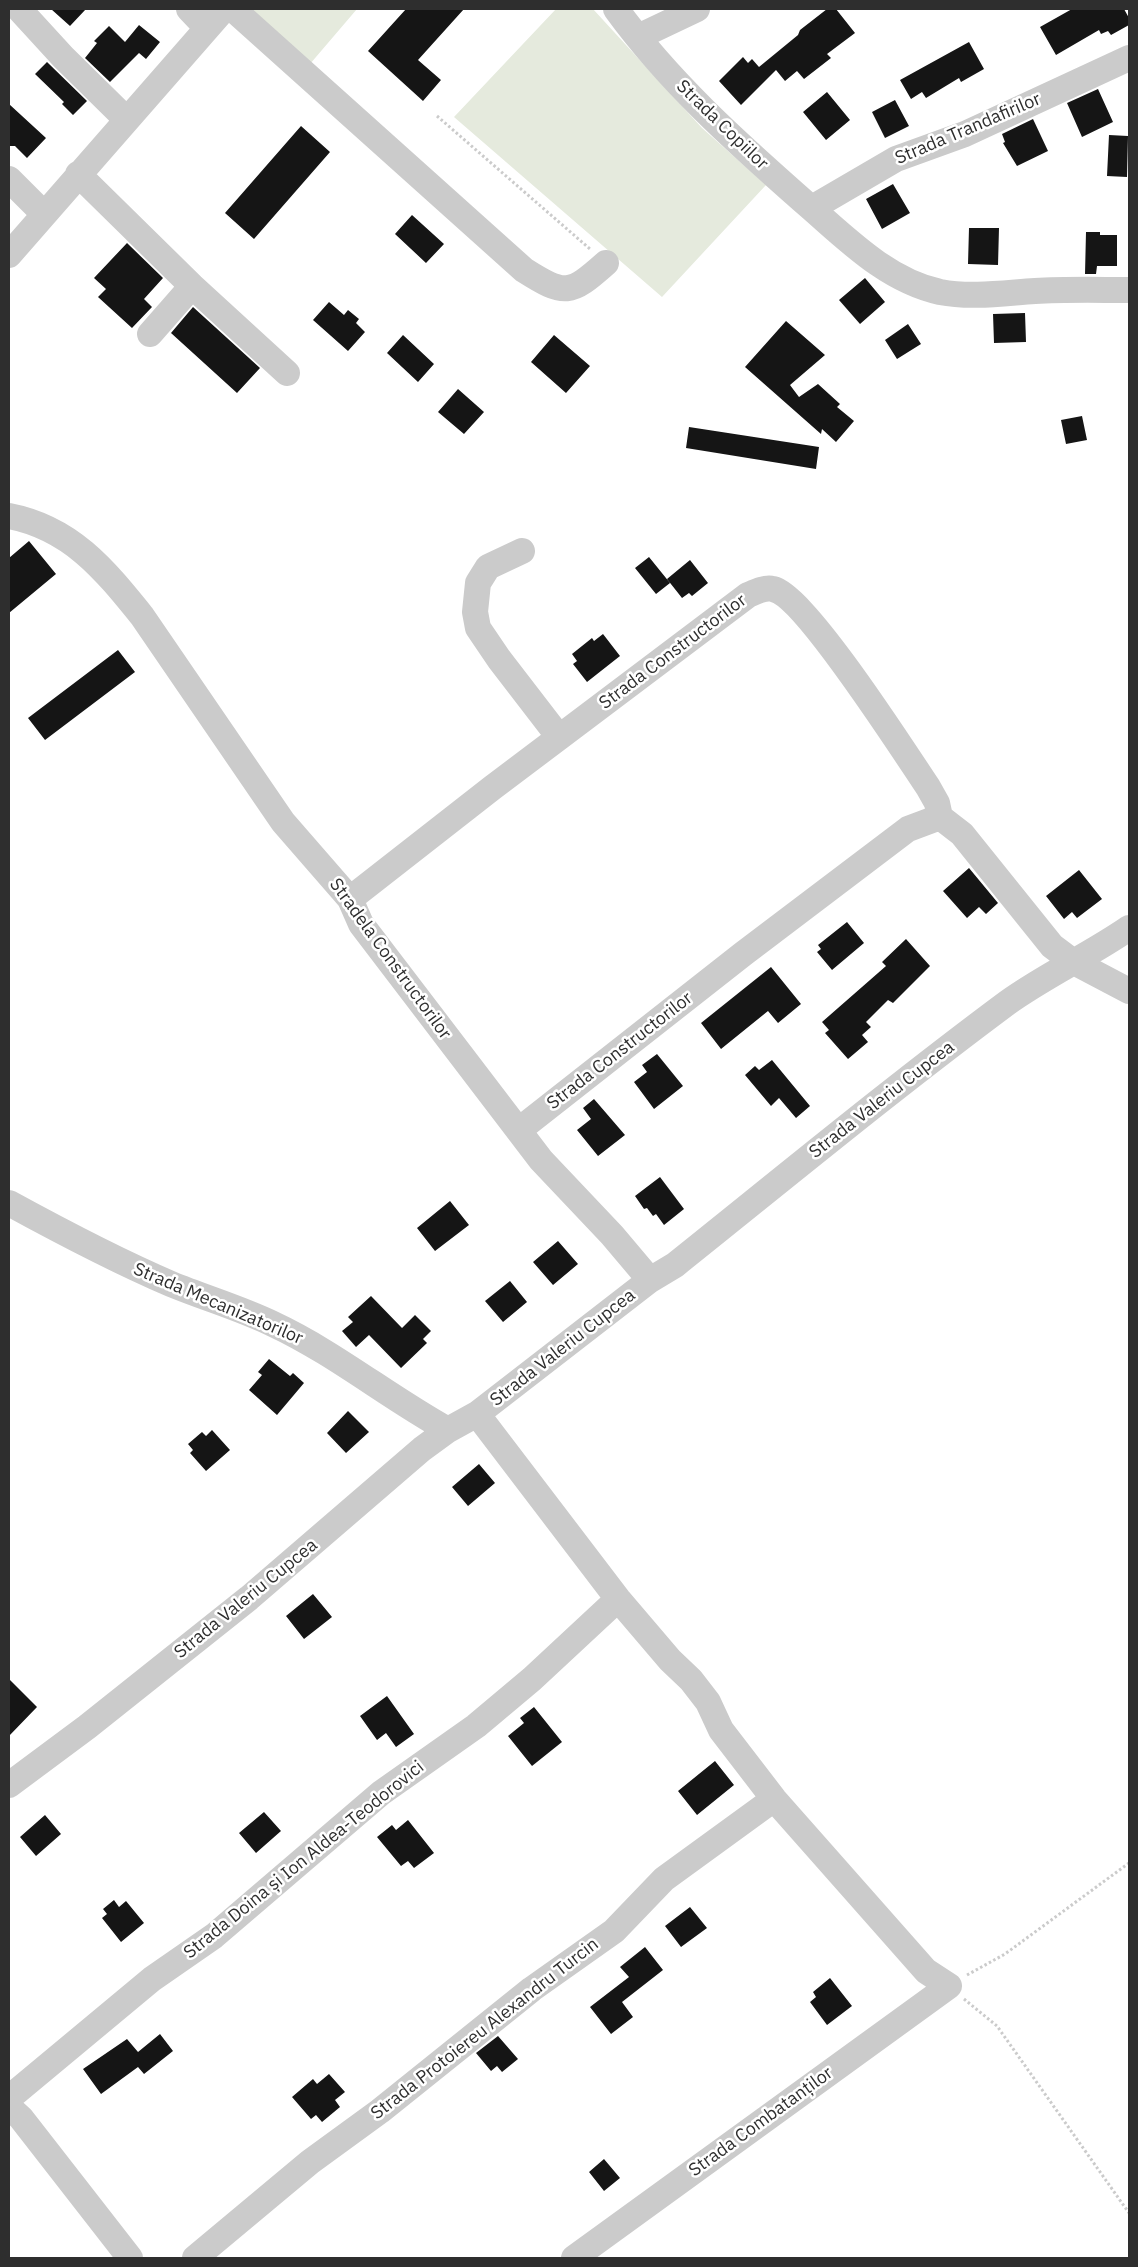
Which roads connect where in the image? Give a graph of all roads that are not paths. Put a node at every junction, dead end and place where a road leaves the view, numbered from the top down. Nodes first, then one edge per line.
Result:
1 (19, 9) edge
2 (188, 9) edge
3 (224, 9) edge
4 (233, 9) edge
5 (616, 9) edge
6 (697, 9) edge
7 (207, 28) junction
8 (638, 37) junction
9 (1129, 58) edge
10 (127, 120) junction
11 (78, 174) junction
12 (9, 179) edge
13 (812, 208) junction
14 (44, 214) junction
15 (9, 255) edge
16 (606, 263) road end
17 (192, 286) junction
18 (1129, 290) edge
19 (150, 334) dead end
20 (287, 373) dead end
21 (9, 516) edge
22 (522, 551) dead end
23 (559, 737) junction
24 (940, 817) junction
25 (350, 899) junction
26 (1129, 928) edge
27 (1072, 961) junction
28 (1129, 992) edge
29 (519, 1130) junction
30 (9, 1203) edge
31 (650, 1280) junction
32 (477, 1414) junction
33 (448, 1430) junction
34 (618, 1599) junction
35 (9, 1785) edge
36 (774, 1799) junction
37 (9, 2098) edge
38 (9, 2107) edge
39 (130, 2258) edge
40 (195, 2258) edge
41 (574, 2258) edge

1 - 10 street
2 - 7 street
3 - 7 street
4 - 16 street
5 - 8 street, Strada Copiilor
6 - 8 street
7 - 10 street
8 - 13 street, Strada Copiilor
9 - 13 street, Strada Trandafirilor
10 - 11 street
11 - 14 street
11 - 17 street
12 - 14 street
13 - 18 street, Strada Copiilor
14 - 15 street
17 - 19 street
17 - 20 street
21 - 25 street, Stradela Constructorilor
22 - 23 street
23 - 24 street, Strada Constructorilor
23 - 25 street, Strada Constructorilor
24 - 27 street
24 - 29 street, Strada Constructorilor
25 - 29 street, Stradela Constructorilor
26 - 27 street, Strada Valeriu Cupcea
27 - 28 street
27 - 31 street, Strada Valeriu Cupcea
29 - 31 street, Stradela Constructorilor
30 - 33 street, Strada Mecanizatorilor
31 - 32 street, Strada Valeriu Cupcea
32 - 33 street, Strada Valeriu Cupcea
32 - 34 street
33 - 35 street, Strada Valeriu Cupcea
34 - 36 street
34 - 37 street, Strada Doina și Ion Aldea-Teodorovici
36 - 40 street, Strada Protoiereu Alexandru Turcin
36 - 41 street, Strada Combatanților
38 - 39 street

